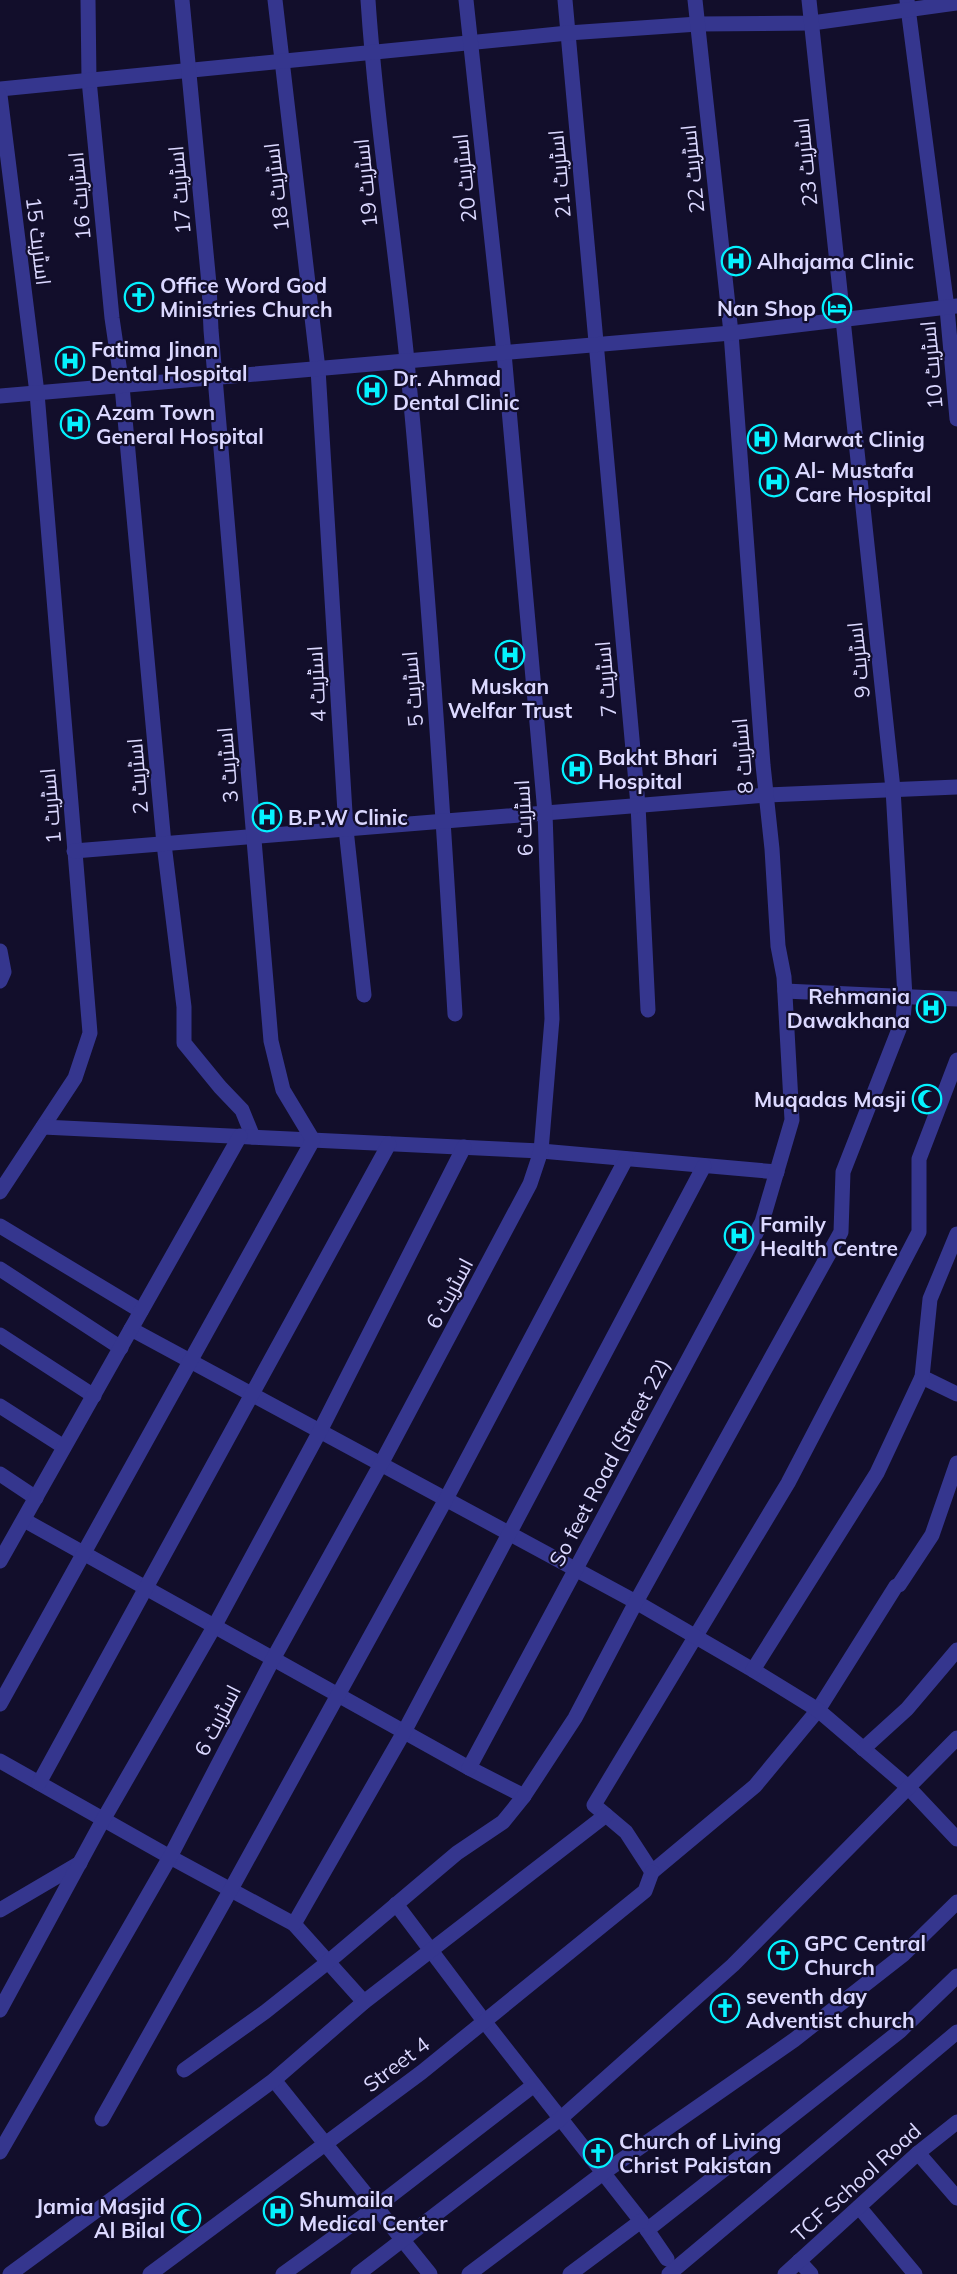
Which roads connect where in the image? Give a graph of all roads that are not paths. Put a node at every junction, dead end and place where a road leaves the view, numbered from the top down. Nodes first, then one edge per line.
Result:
1 (88, 0) edge
2 (183, 0) edge
3 (275, 0) edge
4 (368, 0) edge
5 (466, 0) edge
6 (565, 0) edge
7 (695, 0) edge
8 (809, 0) edge
9 (957, 3) edge
10 (908, 5) edge
11 (812, 23) junction
12 (698, 24) junction
13 (568, 33) junction
14 (471, 43) junction
15 (372, 52) junction
16 (282, 61) junction
17 (189, 70) junction
18 (89, 80) junction
19 (0, 89) edge
20 (0, 95) edge
21 (952, 307) edge
22 (844, 320) junction
23 (731, 333) junction
24 (595, 345) junction
25 (504, 352) junction
26 (407, 361) junction
27 (318, 369) junction
28 (215, 377) junction
29 (122, 386) junction
30 (37, 393) junction
31 (0, 396) edge
32 (957, 419) edge
33 (957, 787) edge
34 (893, 789) junction
35 (766, 795) junction
36 (638, 806) junction
37 (545, 813) junction
38 (444, 821) junction
39 (346, 829) junction
40 (254, 837) junction
41 (164, 844) junction
42 (74, 851) junction
43 (0, 951) edge
44 (0, 981) edge
45 (785, 992) junction
46 (364, 995) dead end
47 (905, 997) junction
48 (957, 999) edge
49 (648, 1010) dead end
50 (455, 1014) dead end
51 (957, 1060) edge
52 (43, 1127) junction
53 (247, 1137) junction
54 (313, 1140) junction
55 (389, 1144) junction
56 (464, 1148) junction
57 (541, 1151) junction
58 (626, 1159) junction
59 (704, 1166) junction
60 (777, 1172) junction
61 (0, 1192) edge
62 (0, 1226) edge
63 (957, 1234) edge
64 (0, 1269) edge
65 (141, 1311) junction
66 (131, 1329) junction
67 (0, 1335) edge
68 (121, 1348) junction
69 (190, 1361) junction
70 (922, 1377) junction
71 (252, 1394) junction
72 (957, 1394) edge
73 (94, 1396) junction
74 (0, 1406) edge
75 (320, 1431) junction
76 (64, 1447) junction
77 (957, 1463) edge
78 (381, 1464) junction
79 (0, 1474) edge
80 (36, 1498) junction
81 (446, 1499) junction
82 (24, 1520) junction
83 (510, 1534) junction
84 (5, 1538) edge
85 (83, 1553) junction
86 (0, 1561) edge
87 (576, 1569) junction
88 (146, 1588) junction
89 (636, 1602) junction
90 (214, 1627) junction
91 (695, 1637) junction
92 (957, 1650) edge
93 (273, 1659) junction
94 (753, 1670) junction
95 (338, 1695) junction
96 (0, 1704) edge
97 (818, 1710) junction
98 (404, 1732) junction
99 (957, 1738) edge
100 (863, 1749) junction
101 (0, 1761) edge
102 (468, 1768) junction
103 (39, 1783) junction
104 (908, 1787) junction
105 (524, 1796) junction
106 (606, 1815) junction
107 (103, 1820) junction
108 (957, 1839) edge
109 (170, 1857) junction
110 (80, 1862) junction
111 (652, 1872) junction
112 (230, 1891) junction
113 (957, 1902) edge
114 (396, 1904) junction
115 (0, 1910) edge
116 (294, 1924) junction
117 (431, 1950) junction
118 (328, 1962) junction
119 (957, 1976) edge
120 (364, 2002) junction
121 (0, 2010) edge
122 (484, 2022) junction
123 (957, 2032) edge
124 (184, 2070) dead end
125 (274, 2080) junction
126 (534, 2085) junction
127 (102, 2119) dead end
128 (560, 2119) junction
129 (957, 2122) edge
130 (324, 2144) junction
131 (0, 2152) edge
132 (918, 2153) junction
133 (603, 2173) junction
134 (957, 2198) edge
135 (376, 2207) junction
136 (859, 2207) junction
137 (644, 2225) junction
138 (403, 2241) junction
139 (799, 2261) junction
140 (668, 2267) edge
141 (10, 2274) edge
142 (150, 2274) edge
143 (283, 2274) edge
144 (358, 2274) edge
145 (430, 2274) edge
146 (469, 2274) edge
147 (570, 2274) edge
148 (785, 2274) edge
149 (811, 2274) edge
150 (915, 2274) edge

1 - 18 street, اسٹریٹ 16
2 - 17 street, اسٹریٹ 17
3 - 16 street, اسٹریٹ 18
4 - 15 street, اسٹریٹ 19
5 - 14 street, اسٹریٹ 20
6 - 13 street, اسٹریٹ 21
7 - 12 street, اسٹریٹ 22
8 - 11 street, اسٹریٹ 23
9 - 10 street
10 - 11 street
10 - 21 street, اسٹریٹ 10
11 - 12 street
11 - 22 street, اسٹریٹ 23
12 - 13 street
12 - 23 street, اسٹریٹ 22
13 - 14 street
13 - 24 street, اسٹریٹ 21
14 - 15 street
14 - 25 street, اسٹریٹ 20
15 - 16 street
15 - 26 street, اسٹریٹ 19
16 - 17 street
16 - 27 street, اسٹریٹ 18
17 - 18 street
17 - 28 street, اسٹریٹ 17
18 - 19 street
18 - 29 street, اسٹریٹ 16
20 - 30 street, اسٹریٹ 15
21 - 22 street
21 - 32 street, اسٹریٹ 10
22 - 23 street
22 - 34 street, اسٹریٹ 9
23 - 24 street
23 - 35 street, اسٹریٹ 8
24 - 25 street
24 - 36 street, اسٹریٹ 7
25 - 26 street
25 - 37 street, اسٹریٹ 6
26 - 27 street
26 - 38 street, اسٹریٹ 5
27 - 28 street
27 - 39 street, اسٹریٹ 4
28 - 29 street
28 - 40 street, اسٹریٹ 3
29 - 30 street
29 - 41 street, اسٹریٹ 2
30 - 31 street
30 - 42 street, اسٹریٹ 1
33 - 34 street
34 - 35 street
34 - 47 street, اسٹریٹ 9
35 - 36 street
35 - 45 street, اسٹریٹ 8
36 - 37 street
36 - 49 street, اسٹریٹ 7
37 - 38 street
37 - 57 street, اسٹریٹ 6
38 - 39 street
38 - 50 street, اسٹریٹ 5
39 - 40 street
39 - 46 street, اسٹریٹ 4
40 - 41 street
40 - 54 street, اسٹریٹ 3
41 - 42 street
41 - 53 street, اسٹریٹ 2
42 - 52 street, اسٹریٹ 1
43 - 44 street
45 - 47 street
45 - 60 street, اسٹریٹ 8
47 - 48 street
47 - 89 street, اسٹریٹ 9
51 - 91 street
52 - 53 street
52 - 61 street, اسٹریٹ 1
53 - 54 street
53 - 65 street
54 - 55 street
54 - 69 street
55 - 56 street
55 - 71 street
56 - 57 street
56 - 75 street
57 - 58 street
57 - 78 street, اسٹریٹ 6
58 - 59 street
58 - 81 street
59 - 60 street
59 - 83 street
60 - 87 street, So feet Road (Street 22)
62 - 65 street
63 - 70 street
64 - 68 street
65 - 66 street
66 - 68 street
66 - 69 street
67 - 73 street
68 - 73 street
69 - 71 street
69 - 85 street
70 - 72 street
70 - 94 street
71 - 75 street
71 - 88 street
73 - 76 street
74 - 76 street
75 - 78 street
75 - 90 street
76 - 80 street
77 - 97 street
78 - 81 street
78 - 93 street, اسٹریٹ 6
79 - 80 street
80 - 82 street
81 - 83 street
81 - 95 street
82 - 84 street
82 - 85 street
83 - 87 street
83 - 98 street
84 - 86 street
85 - 88 street
85 - 96 street
87 - 89 street
87 - 102 street, So feet Road (Street 22)
88 - 90 street
88 - 103 street
89 - 91 street
89 - 105 street, اسٹریٹ 9
90 - 93 street
90 - 107 street
91 - 94 street
91 - 106 street
92 - 100 street
93 - 95 street
93 - 109 street, اسٹریٹ 6
94 - 97 street
95 - 98 street
95 - 112 street
97 - 100 street
97 - 111 street
98 - 102 street
98 - 116 street
99 - 104 street
100 - 104 street
101 - 103 street
102 - 105 street
103 - 107 street
104 - 108 street
104 - 128 street
105 - 114 street, اسٹریٹ 9
106 - 111 street
106 - 117 street
107 - 109 street
107 - 110 street
109 - 112 street
109 - 131 street, اسٹریٹ 6
110 - 115 street
110 - 121 street
111 - 122 street, Street 4
112 - 116 street
112 - 127 street
113 - 133 street
114 - 117 street
114 - 118 street, اسٹریٹ 9
116 - 118 street
117 - 120 street
117 - 122 street
118 - 120 street
118 - 124 street, اسٹریٹ 9
119 - 137 street
120 - 125 street
122 - 126 street
122 - 130 street, Street 4
123 - 140 street
125 - 130 street
125 - 141 street
126 - 128 street
126 - 135 street
128 - 133 street
128 - 138 street
129 - 132 street, TCF School Road
130 - 135 street
130 - 142 street, Street 4
132 - 134 street
132 - 136 street, TCF School Road
133 - 137 street
133 - 146 street
135 - 138 street
135 - 143 street
136 - 139 street, TCF School Road
136 - 150 street
137 - 140 street
137 - 147 street
138 - 144 street
138 - 145 street
139 - 148 street, TCF School Road
139 - 149 street

